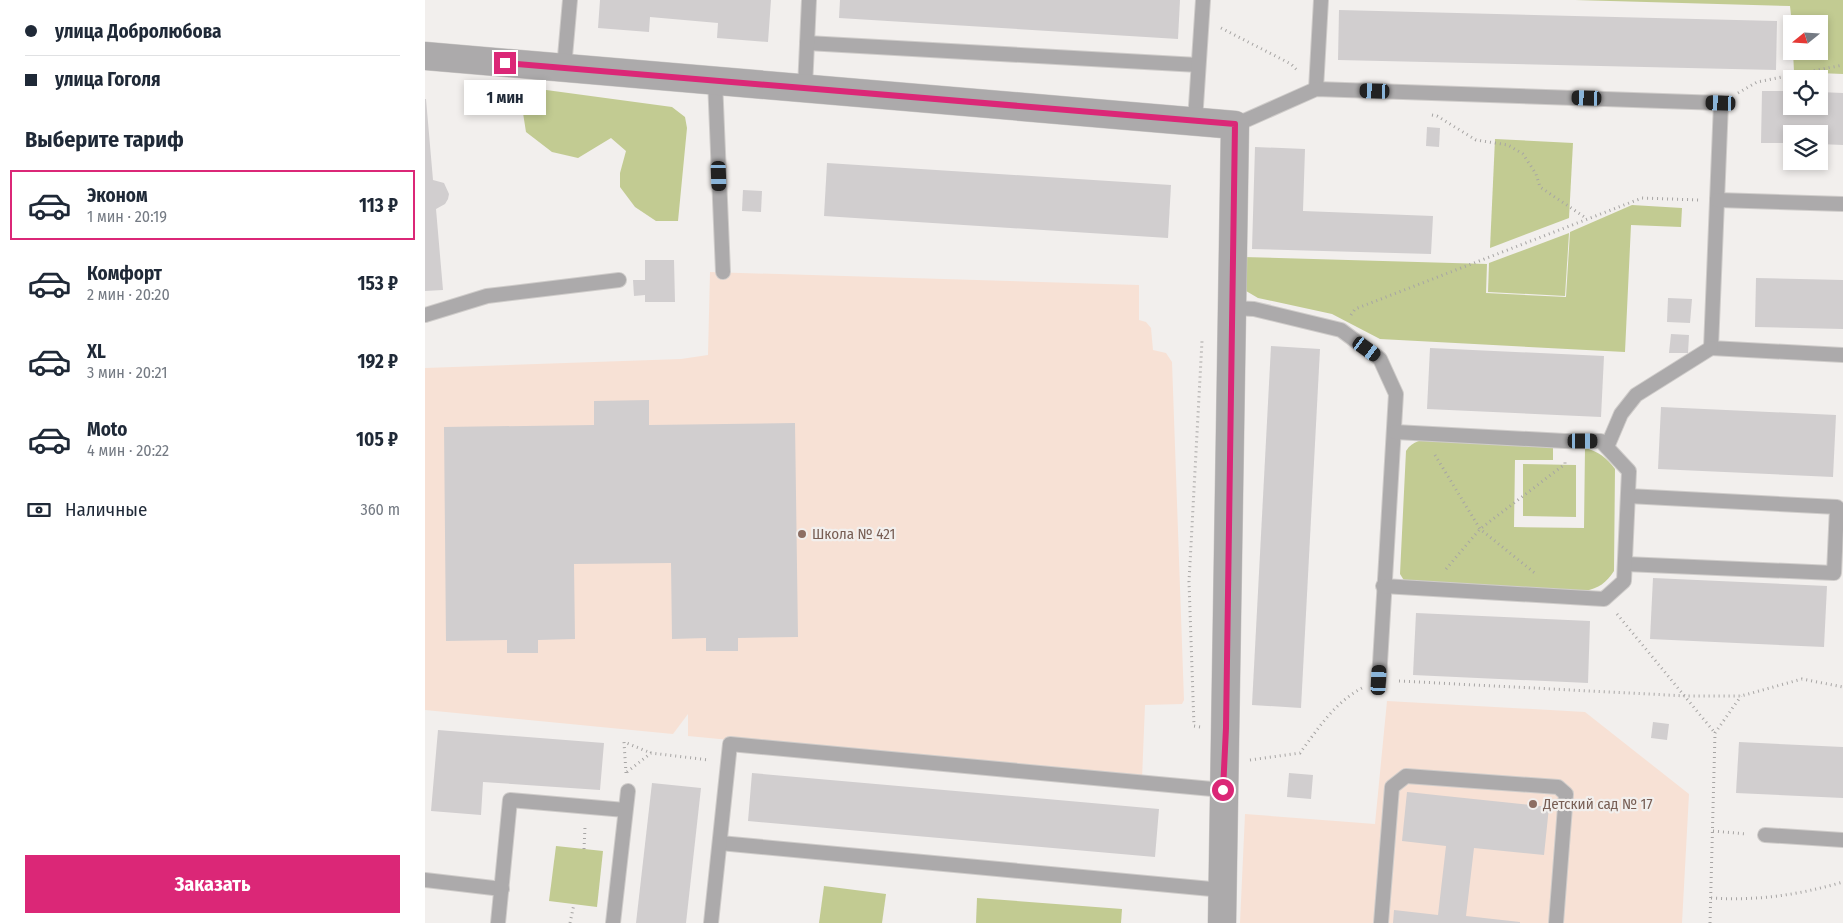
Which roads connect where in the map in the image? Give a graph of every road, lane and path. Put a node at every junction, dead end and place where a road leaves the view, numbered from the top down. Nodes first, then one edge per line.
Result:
1 (570, 0) edge
2 (809, 0) edge
3 (1203, 0) edge
4 (1321, 0) edge
5 (1202, 18) junction
6 (807, 43) junction
7 (425, 56) edge
8 (1843, 65) edge
9 (1198, 66) junction
10 (564, 68) junction
11 (715, 80) junction
12 (805, 88) junction
13 (1316, 89) junction
14 (1721, 103) junction
15 (1429, 114) dead end
16 (1195, 121) junction
17 (1235, 124) junction
18 (1717, 200) junction
19 (1843, 204) edge
20 (1586, 218) junction
21 (723, 272) dead end
22 (619, 280) dead end
23 (1232, 308) junction
24 (425, 315) edge
25 (1341, 330) junction
26 (1202, 338) dead end
27 (1711, 348) junction
28 (1843, 355) edge
29 (1395, 432) junction
30 (1423, 433) junction
31 (1565, 441) junction
32 (1607, 447) junction
33 (1628, 496) junction
34 (1480, 529) junction
35 (1625, 564) junction
36 (1383, 586) junction
37 (1430, 589) junction
38 (1564, 596) junction
39 (1604, 599) junction
40 (1379, 680) junction
41 (1843, 686) edge
42 (1686, 696) junction
43 (1741, 696) junction
44 (1226, 728) junction
45 (1715, 733) junction
46 (651, 753) junction
47 (727, 763) junction
48 (626, 772) junction
49 (1224, 776) junction
50 (628, 791) joint
51 (625, 810) junction
52 (1713, 831) junction
53 (1765, 835) joint
54 (1843, 840) edge
55 (720, 843) junction
56 (425, 880) edge
57 (1843, 882) edge
58 (501, 889) junction
59 (1222, 890) junction
60 (1711, 898) junction
61 (573, 904) dead end
62 (499, 923) edge
63 (570, 923) edge
64 (613, 923) edge
65 (711, 923) edge
66 (1222, 923) edge
67 (1381, 923) edge
68 (1556, 923) edge
69 (1710, 923) edge

1 - 10 lane
2 - 6 lane
3 - 5 lane
4 - 13 lane
5 - 9 lane
5 - 13 path
6 - 9 lane
6 - 12 lane
7 - 10 street
8 - 14 path
9 - 16 lane
10 - 11 street
11 - 12 street
11 - 21 lane
12 - 16 street
13 - 14 lane
13 - 17 lane
14 - 18 lane
15 - 20 path
16 - 17 street
17 - 23 street
18 - 19 lane
18 - 20 path
18 - 27 lane
20 - 25 path
22 - 24 lane
23 - 25 lane
23 - 44 street
25 - 29 lane
26 - 44 path
27 - 28 lane
27 - 32 lane
29 - 30 lane
29 - 36 lane
30 - 31 lane
30 - 34 path
31 - 32 lane
31 - 34 path
32 - 33 lane
33 - 35 lane
33 - 35 lane
34 - 37 path
34 - 38 path
35 - 39 lane
36 - 37 lane
36 - 40 lane
37 - 38 lane
38 - 39 lane
39 - 42 path
40 - 42 path
40 - 49 path
41 - 43 path
42 - 43 path
42 - 45 path
43 - 45 path
44 - 49 street
45 - 52 path
46 - 47 path
46 - 48 path
46 - 48 path
47 - 49 lane
47 - 55 lane
48 - 50 path
49 - 59 street
50 - 51 lane
51 - 58 lane
51 - 64 lane
52 - 53 path
52 - 60 path
53 - 54 lane
55 - 59 lane
55 - 65 lane
56 - 58 lane
57 - 60 path
58 - 62 lane
59 - 66 street
60 - 69 path
61 - 63 path
67 - 68 lane

